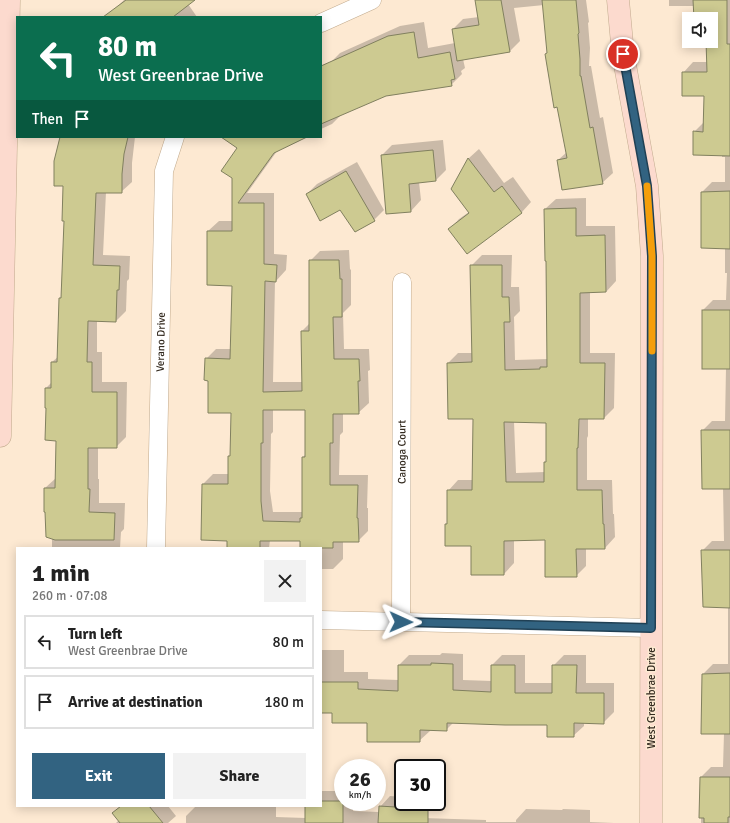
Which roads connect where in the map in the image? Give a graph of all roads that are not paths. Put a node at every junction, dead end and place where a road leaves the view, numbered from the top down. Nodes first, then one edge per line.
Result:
1 (10, 0) edge
2 (372, 0) edge
3 (618, 0) edge
4 (322, 23) edge
5 (175, 138) edge
6 (402, 282) dead end
7 (0, 436) edge
8 (156, 547) edge
9 (322, 620) edge
10 (401, 622) junction
11 (651, 628) junction
12 (651, 823) edge

1 - 7 street
2 - 4 street
3 - 11 street, West Greenbrae Drive
5 - 8 street, Verano Drive
6 - 10 street, Canoga Court
9 - 10 street
10 - 11 street
11 - 12 street, West Greenbrae Drive

